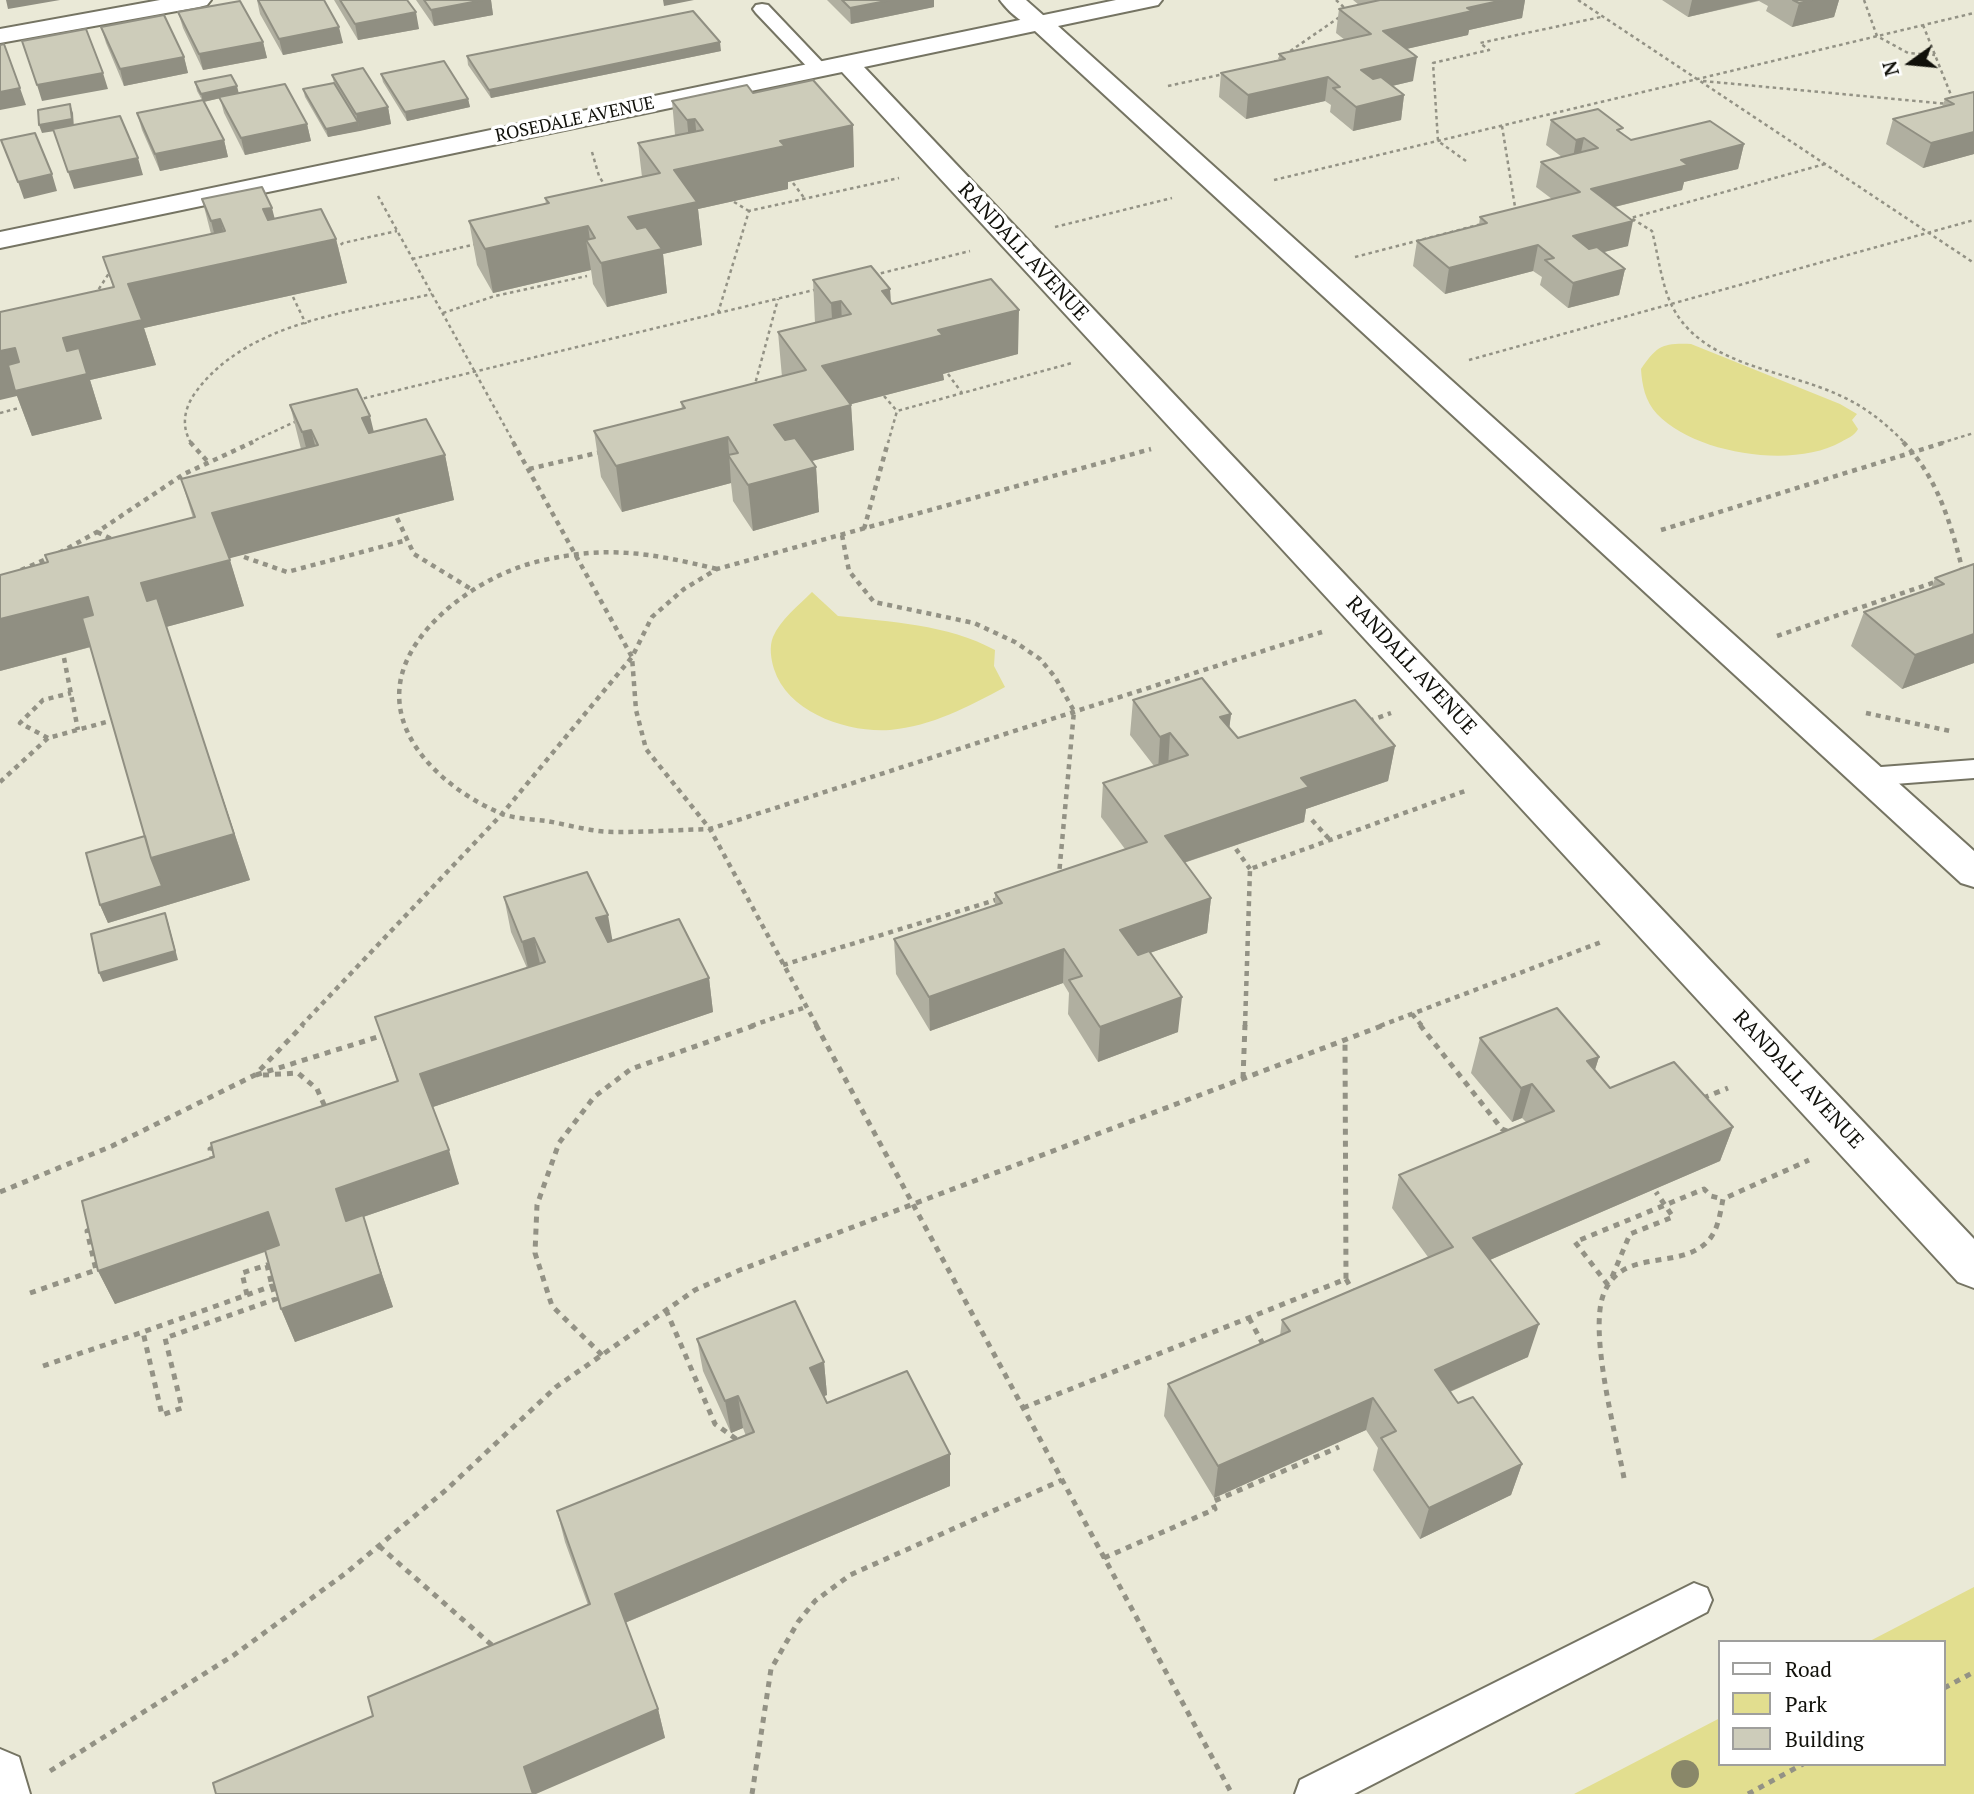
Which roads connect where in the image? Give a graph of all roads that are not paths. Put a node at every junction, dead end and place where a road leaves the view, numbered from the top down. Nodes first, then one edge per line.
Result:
1 (199, 0) edge
2 (1012, 0) edge
3 (1150, 0) edge
4 (762, 9) dead end
5 (1040, 23) junction
6 (0, 36) edge
7 (833, 66) junction
8 (0, 240) edge
9 (1974, 769) edge
10 (1868, 777) junction
11 (1974, 873) edge
12 (1974, 1269) edge
13 (1694, 1600) dead end
14 (1314, 1794) edge

1 - 6 street
2 - 5 street
3 - 5 street, ROSEDALE AVENUE
4 - 7 lane
5 - 7 street, ROSEDALE AVENUE
5 - 10 street
7 - 8 street, ROSEDALE AVENUE
7 - 12 street, RANDALL AVENUE
9 - 10 lane
10 - 11 street
13 - 14 lane

